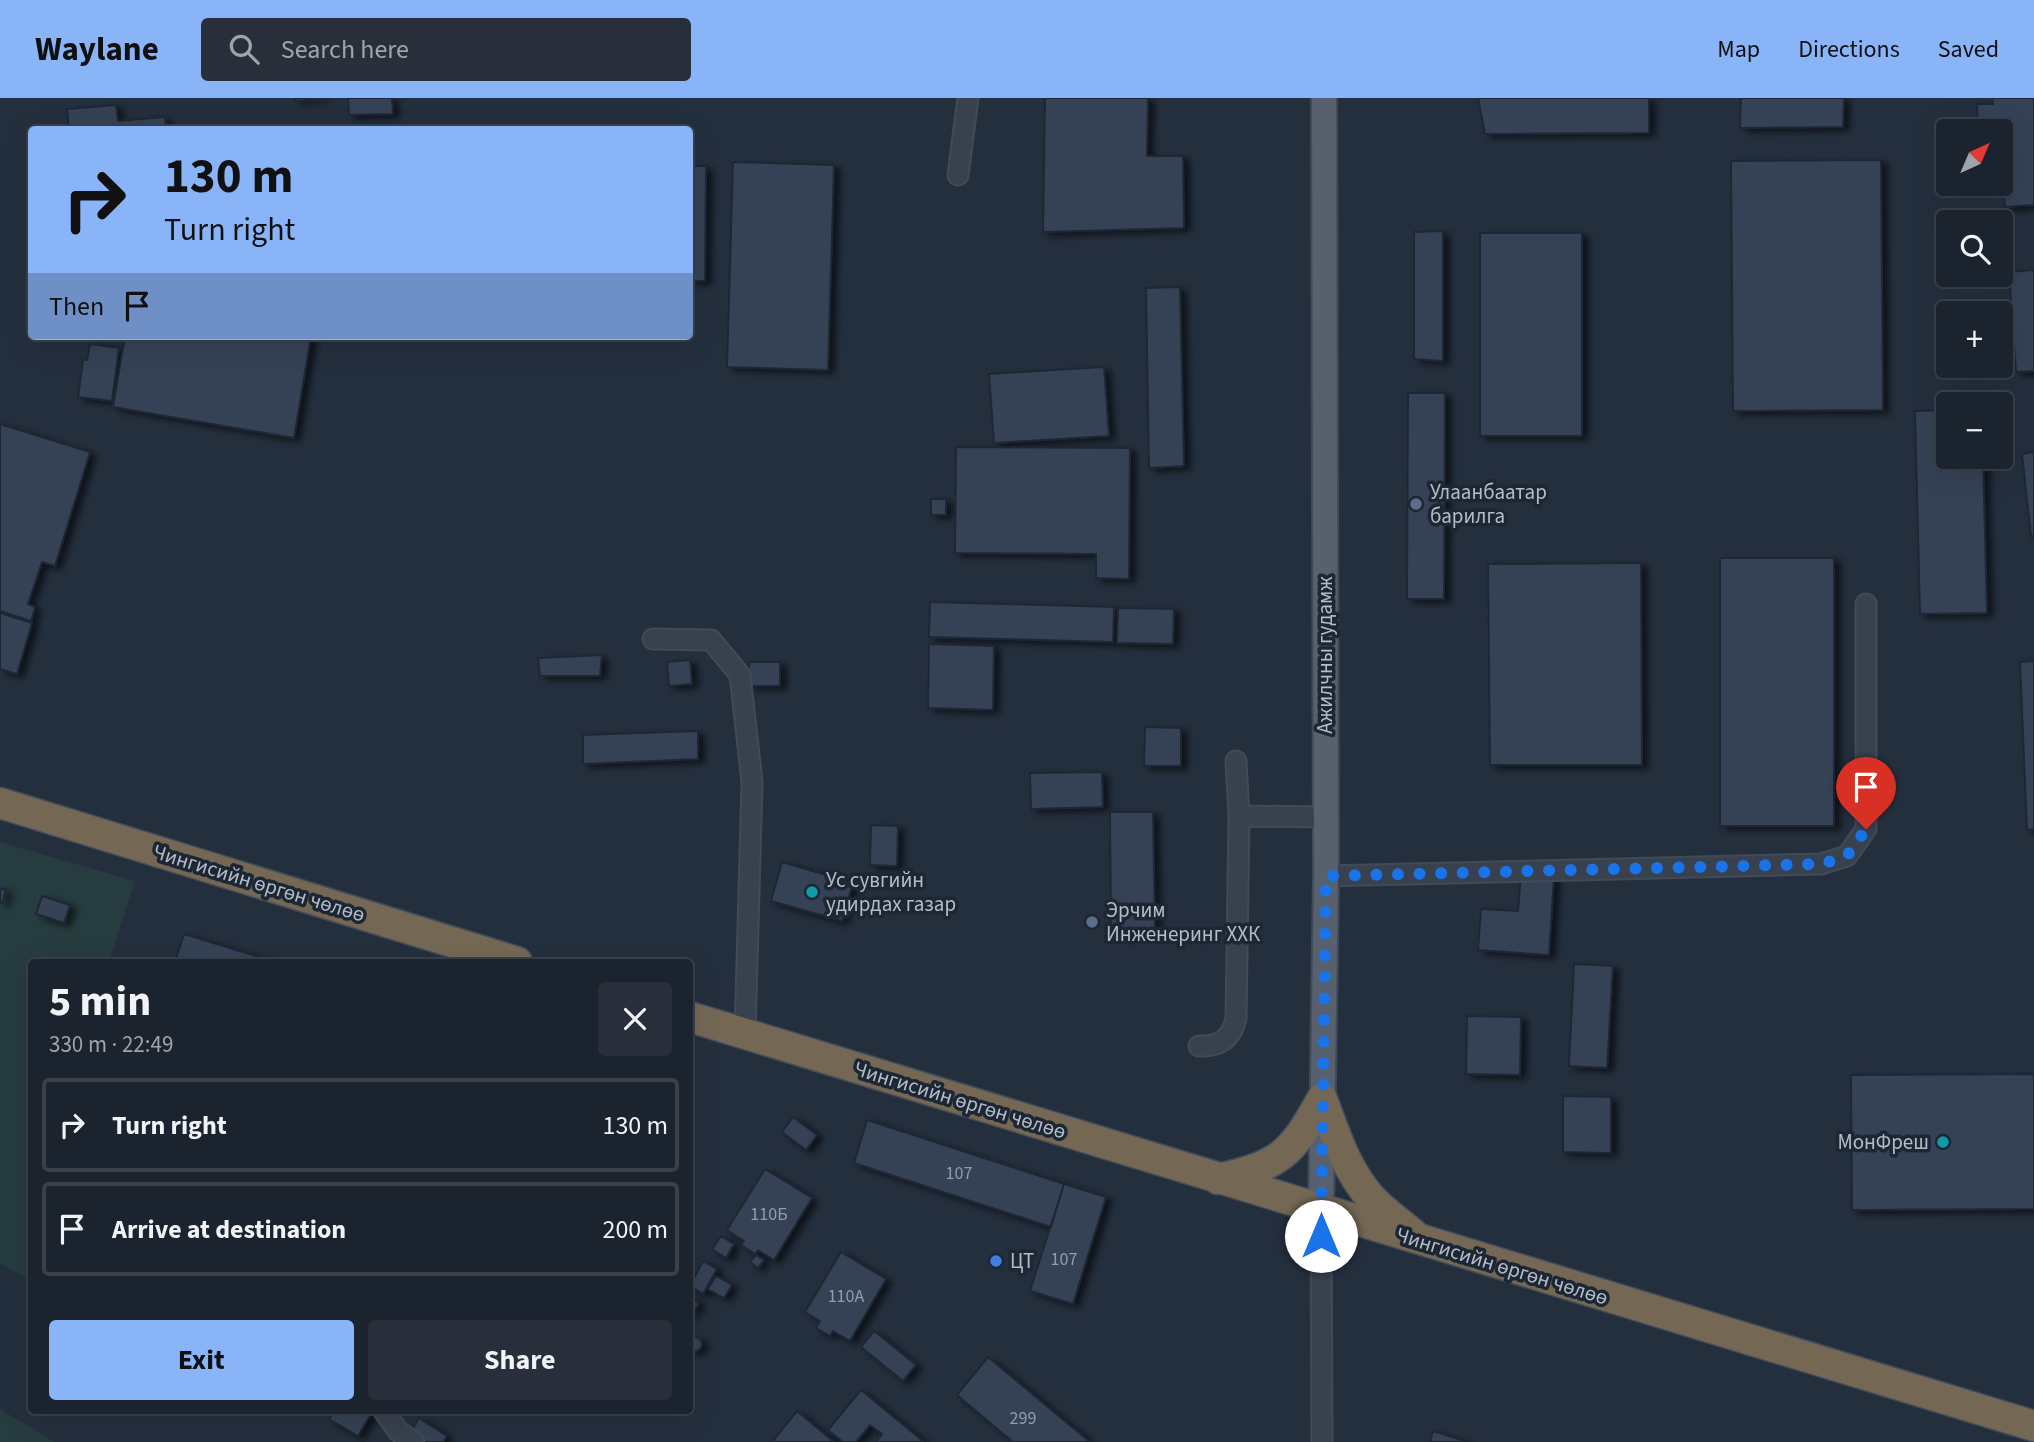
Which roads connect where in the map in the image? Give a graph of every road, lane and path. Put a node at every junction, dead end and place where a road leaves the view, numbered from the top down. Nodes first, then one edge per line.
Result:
1 (968, 98) edge
2 (1324, 98) edge
3 (958, 175) dead end
4 (1866, 604) dead end
5 (653, 639) dead end
6 (1236, 761) dead end
7 (0, 803) edge
8 (1239, 816) junction
9 (1326, 817) junction
10 (1326, 876) junction
11 (507, 959) edge
12 (693, 1018) edge
13 (745, 1035) junction
14 (1199, 1046) dead end
15 (1322, 1099) junction
16 (1217, 1179) junction
17 (1321, 1211) junction
18 (1423, 1242) junction
19 (386, 1414) edge
20 (2034, 1426) edge
21 (414, 1442) edge
22 (1322, 1442) edge

1 - 3 street
2 - 9 main road, Ажилчны гудамж
4 - 10 street
5 - 13 street
6 - 8 street
7 - 11 highway, Чингисийн өргөн чөлөө
8 - 9 street
8 - 14 street
9 - 10 main road, Ажилчны гудамж
10 - 15 main road, Ажилчны гудамж
12 - 13 highway, Чингисийн өргөн чөлөө
13 - 16 highway, Чингисийн өргөн чөлөө
15 - 16 highway
15 - 17 main road, Ажилчны гудамж
15 - 18 highway
16 - 17 highway, Чингисийн өргөн чөлөө
17 - 18 highway, Чингисийн өргөн чөлөө
17 - 22 street
18 - 20 highway, Чингисийн өргөн чөлөө
19 - 21 street

